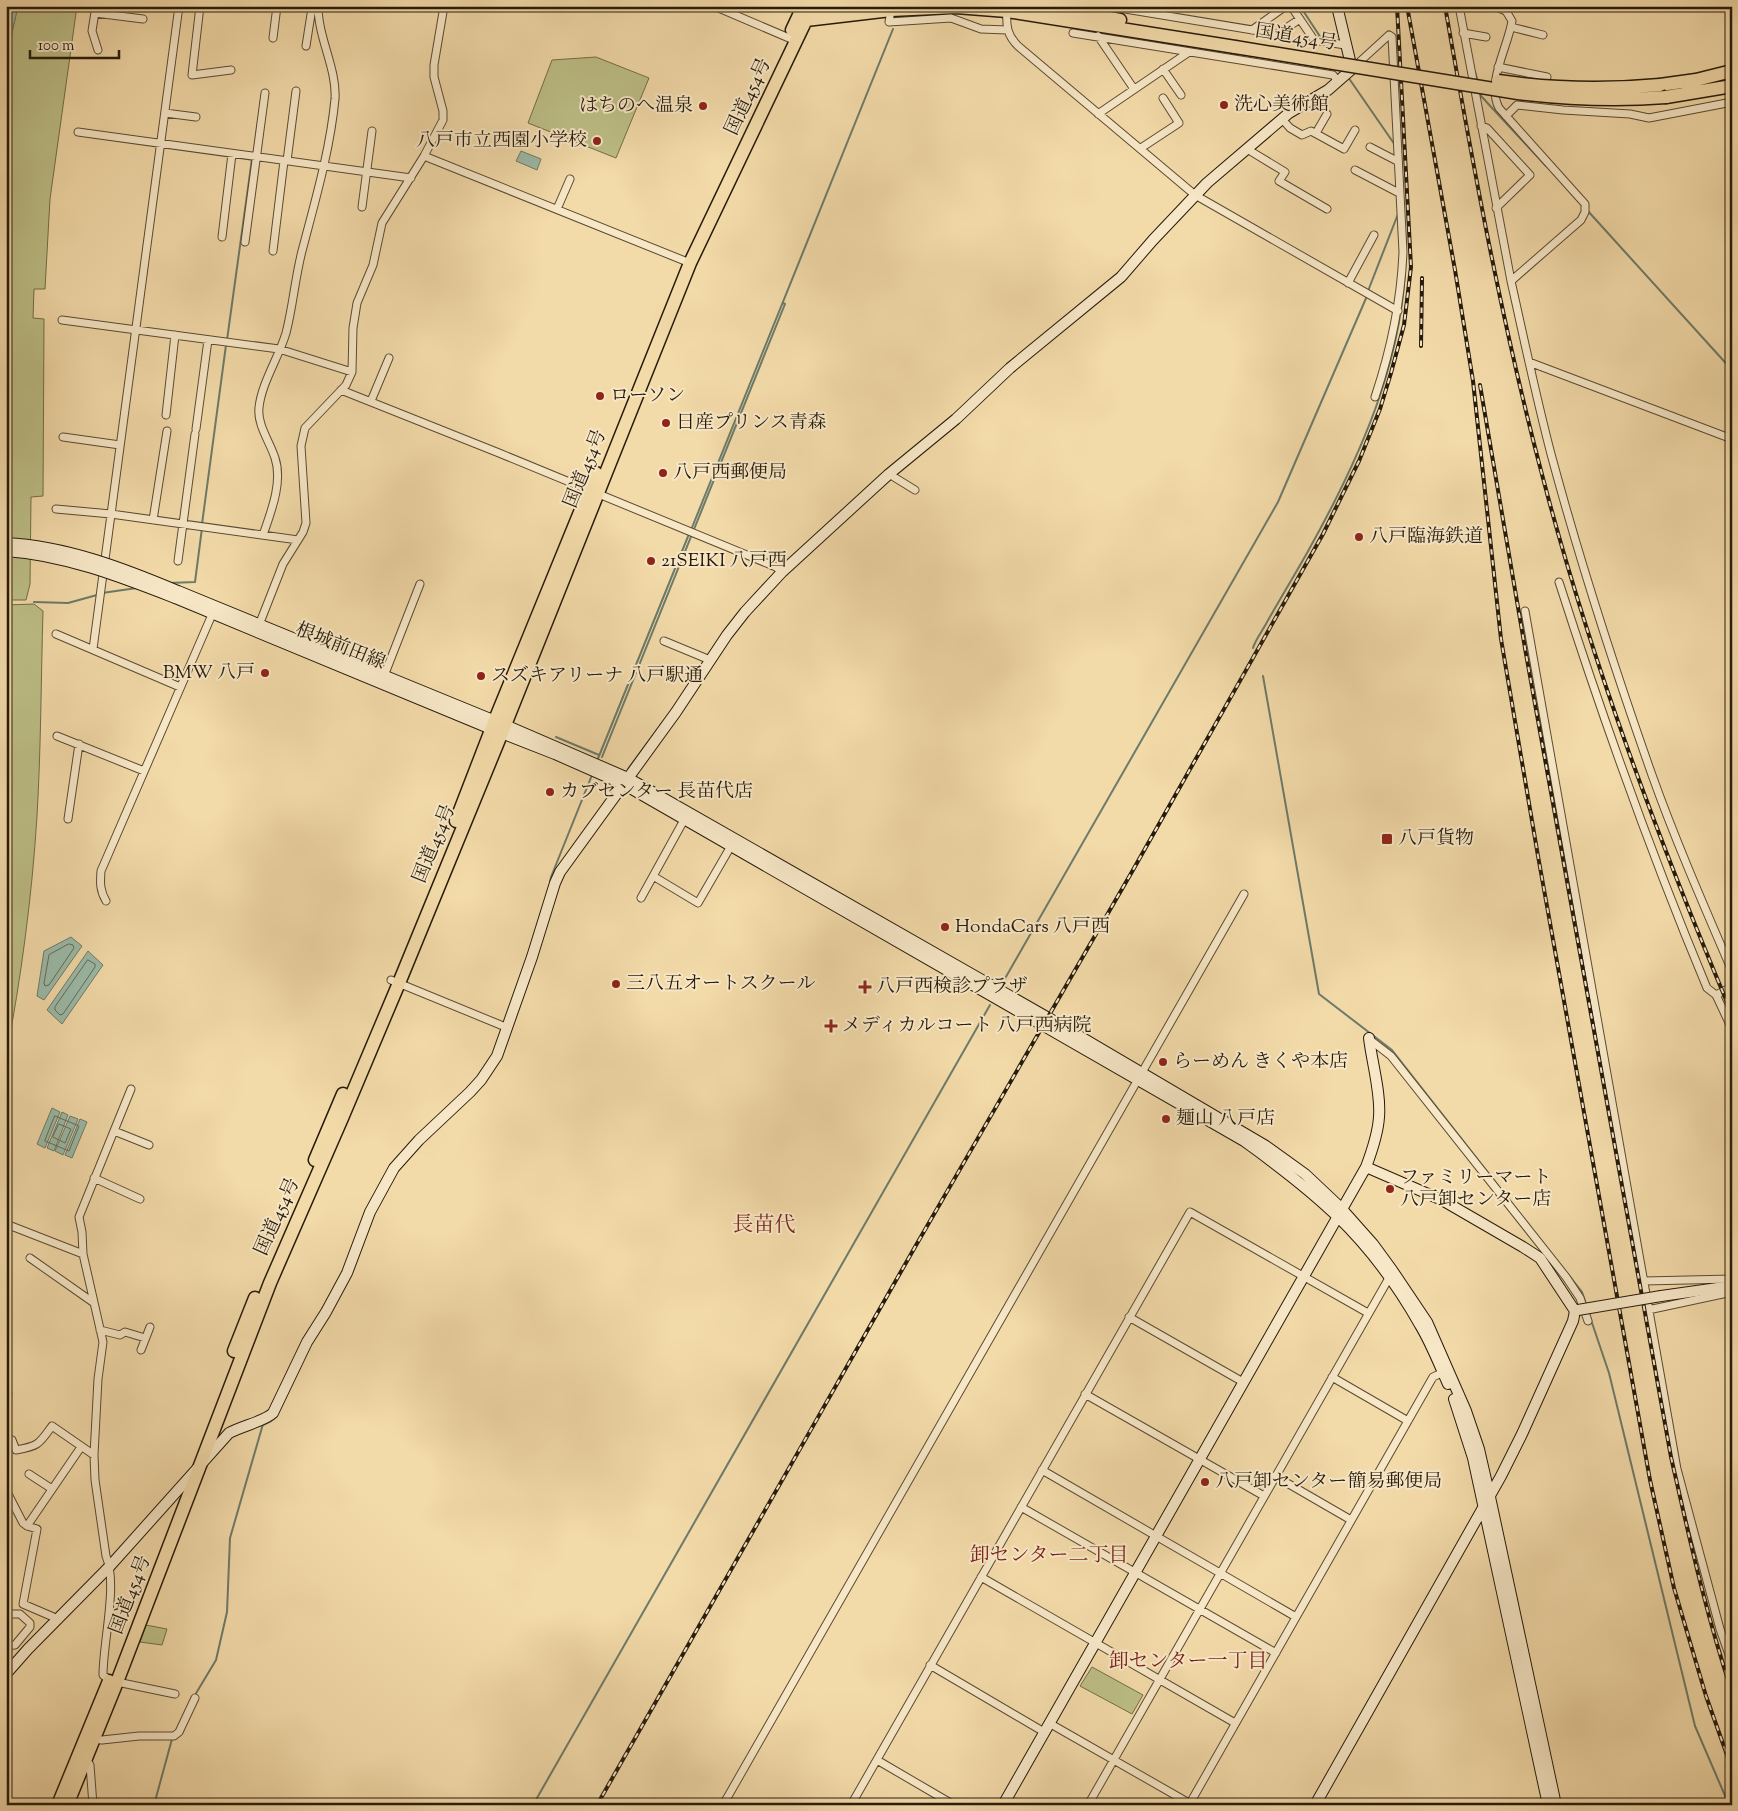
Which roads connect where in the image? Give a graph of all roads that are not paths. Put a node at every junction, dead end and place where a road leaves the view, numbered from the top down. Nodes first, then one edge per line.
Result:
1 (179, 6) edge
2 (200, 6) edge
3 (277, 6) edge
4 (444, 6) edge
5 (714, 6) edge
6 (833, 6) edge
7 (1043, 6) edge
8 (1107, 6) edge
9 (1286, 6) edge
10 (1291, 6) edge
11 (1336, 6) edge
12 (1459, 6) edge
13 (1494, 6) edge
14 (318, 8) edge
15 (1007, 9) edge
16 (1140, 9) edge
17 (95, 10) edge
18 (891, 10) junction
19 (143, 19) dead end
20 (1300, 19) junction
21 (1511, 27) junction
22 (1007, 30) junction
23 (1252, 30) junction
24 (1073, 33) dead end
25 (1463, 33) junction
26 (1098, 36) junction
27 (1543, 36) dead end
28 (1486, 37) dead end
29 (273, 38) dead end
30 (792, 40) junction
31 (1234, 42) junction
32 (1345, 45) junction
33 (306, 46) dead end
34 (98, 50) dead end
35 (1189, 52) junction
36 (1498, 67) junction
37 (1163, 69) junction
38 (1352, 69) junction
39 (231, 70) dead end
40 (1732, 71) edge
41 (1547, 77) dead end
42 (1338, 81) junction
43 (1732, 86) edge
44 (1134, 88) junction
45 (296, 91) dead end
46 (265, 93) dead end
47 (1181, 95) dead end
48 (1163, 98) dead end
49 (1732, 102) edge
50 (165, 113) junction
51 (1098, 114) junction
52 (1327, 114) dead end
53 (1506, 116) junction
54 (196, 117) dead end
55 (1282, 119) junction
56 (1481, 126) junction
57 (1355, 130) dead end
58 (372, 131) dead end
59 (78, 132) dead end
60 (1316, 133) junction
61 (160, 144) junction
62 (1370, 147) dead end
63 (1140, 148) junction
64 (1247, 149) junction
65 (232, 154) junction
66 (424, 156) junction
67 (257, 157) junction
68 (286, 161) junction
69 (1397, 161) junction
70 (323, 166) junction
71 (1355, 170) dead end
72 (366, 172) junction
73 (411, 178) junction
74 (570, 179) dead end
75 (1399, 193) junction
76 (1195, 194) junction
77 (362, 207) dead end
78 (1496, 208) junction
79 (557, 209) junction
80 (1327, 209) dead end
81 (1374, 235) dead end
82 (222, 237) dead end
83 (245, 242) dead end
84 (273, 250) dead end
85 (686, 262) junction
86 (1511, 281) junction
87 (1348, 283) junction
88 (1398, 311) junction
89 (62, 320) dead end
90 (136, 329) junction
91 (175, 335) junction
92 (208, 340) junction
93 (279, 349) junction
94 (389, 358) dead end
95 (1529, 362) junction
96 (352, 372) junction
97 (341, 390) junction
98 (1375, 397) dead end
99 (371, 402) junction
100 (166, 415) dead end
101 (167, 431) dead end
102 (63, 437) dead end
103 (1732, 439) edge
104 (120, 445) junction
105 (889, 474) junction
106 (915, 490) dead end
107 (593, 492) junction
108 (56, 508) dead end
109 (111, 514) junction
110 (152, 520) junction
111 (183, 524) junction
112 (264, 535) junction
113 (298, 540) junction
114 (6, 543) edge
115 (6, 552) edge
116 (178, 561) dead end
117 (782, 572) junction
118 (1559, 582) dead end
119 (420, 584) dead end
120 (176, 595) junction
121 (214, 610) junction
122 (1525, 611) dead end
123 (259, 625) junction
124 (56, 634) dead end
125 (664, 641) dead end
126 (93, 649) junction
127 (710, 660) junction
128 (384, 676) junction
129 (180, 687) junction
130 (498, 727) junction
131 (57, 736) dead end
132 (78, 744) junction
133 (144, 771) junction
134 (626, 781) junction
135 (68, 819) dead end
136 (684, 820) junction
137 (730, 846) junction
138 (653, 876) junction
139 (1244, 894) dead end
140 (640, 898) dead end
141 (106, 901) dead end
142 (1732, 971) edge
143 (395, 981) junction
144 (1732, 987) edge
145 (1716, 995) junction
146 (508, 1028) junction
147 (1732, 1029) edge
148 (1369, 1038) joint
149 (1140, 1077) junction
150 (131, 1089) dead end
151 (114, 1131) junction
152 (149, 1145) dead end
153 (1366, 1167) junction
154 (94, 1178) junction
155 (140, 1199) dead end
156 (1339, 1212) junction
157 (6, 1224) edge
158 (83, 1254) junction
159 (30, 1258) dead end
160 (1304, 1277) junction
161 (1389, 1278) junction
162 (1732, 1278) edge
163 (1644, 1281) junction
164 (1732, 1286) edge
165 (1732, 1292) edge
166 (94, 1303) junction
167 (1648, 1310) junction
168 (1576, 1311) junction
169 (1368, 1313) junction
170 (1129, 1317) junction
171 (1588, 1321) dead end
172 (150, 1327) dead end
173 (100, 1330) junction
174 (145, 1338) junction
175 (141, 1350) dead end
176 (1446, 1371) junction
177 (1332, 1377) junction
178 (1243, 1382) junction
179 (1085, 1394) junction
180 (1408, 1421) junction
181 (12, 1440) dead end
182 (81, 1447) junction
183 (94, 1455) junction
184 (1199, 1460) junction
185 (199, 1466) junction
186 (1042, 1470) junction
187 (29, 1474) dead end
188 (1275, 1476) junction
189 (183, 1486) junction
190 (52, 1489) junction
191 (6, 1490) edge
192 (1264, 1496) junction
193 (1490, 1497) junction
194 (1021, 1507) junction
195 (1483, 1509) junction
196 (1351, 1520) junction
197 (27, 1526) junction
198 (1155, 1536) junction
199 (110, 1566) junction
200 (1134, 1573) junction
201 (1220, 1573) junction
202 (981, 1577) junction
203 (23, 1604) junction
204 (1199, 1610) junction
205 (6, 1614) edge
206 (20, 1614) junction
207 (1296, 1617) junction
208 (58, 1619) junction
209 (1095, 1643) junction
210 (6, 1646) edge
211 (1276, 1653) junction
212 (1732, 1662) edge
213 (930, 1665) junction
214 (6, 1674) edge
215 (1160, 1680) junction
216 (113, 1681) junction
217 (175, 1694) dead end
218 (195, 1698) dead end
219 (1235, 1723) junction
220 (1046, 1727) junction
221 (85, 1747) junction
222 (877, 1760) junction
223 (1113, 1760) junction
224 (1320, 1800) edge
225 (1189, 1804) edge
226 (58, 1805) edge
227 (67, 1805) edge
228 (93, 1805) edge
229 (723, 1805) edge
230 (851, 1805) edge
231 (954, 1805) edge
232 (1003, 1805) edge
233 (1088, 1805) edge
234 (1315, 1805) edge
235 (1548, 1805) edge
236 (1556, 1805) edge

1 - 50 street
2 - 39 street
3 - 29 street
4 - 66 street
5 - 30 street
6 - 30 highway, 国道454号
7 - 31 highway, 国道454号
8 - 16 street
9 - 23 street
10 - 20 street
11 - 32 street
12 - 25 street
13 - 21 street
14 - 33 street
14 - 70 street
15 - 18 highway, 国道454号
15 - 22 street
15 - 31 highway, 国道454号
16 - 23 street
17 - 19 street
17 - 34 street
18 - 22 street
18 - 30 highway, 国道454号
20 - 23 street
20 - 32 street
21 - 27 street
21 - 36 street
22 - 51 street
24 - 26 street
25 - 28 street
25 - 56 street
26 - 35 street
26 - 44 street
30 - 85 highway, 国道454号
31 - 40 highway, 国道454号, bridge
31 - 43 highway, 国道454号, bridge
32 - 38 street
35 - 37 street
35 - 42 street
36 - 41 street
36 - 53 street
37 - 44 street
37 - 47 street
38 - 42 street
38 - 69 street
42 - 55 street
44 - 51 street
45 - 68 street
46 - 67 street
48 - 63 street
49 - 53 street
50 - 54 street
50 - 61 street
51 - 63 street
52 - 60 street
53 - 86 street
55 - 60 street
55 - 64 street
56 - 78 street
56 - 78 street
57 - 60 street
58 - 72 street
59 - 61 street
61 - 65 street
61 - 90 street
62 - 69 street
63 - 76 street
64 - 76 street
64 - 80 street
65 - 67 street
65 - 82 street
66 - 73 street
66 - 79 street
67 - 68 street
67 - 83 street
68 - 70 street
68 - 84 street
69 - 75 street
70 - 72 street
70 - 93 street
71 - 75 street
72 - 73 street
72 - 77 street
73 - 96 street
74 - 79 street
75 - 88 street
76 - 87 street
76 - 105 street
78 - 86 street
79 - 85 street
81 - 87 street
85 - 107 highway, 国道454号
86 - 95 street
87 - 88 street
88 - 98 street
89 - 90 street
90 - 91 street
90 - 104 street
91 - 92 street
91 - 100 street
92 - 93 street
92 - 111 street
93 - 96 street
93 - 112 street
94 - 99 street
95 - 103 street
95 - 142 street
96 - 97 street
97 - 99 street
97 - 113 street
99 - 107 street
101 - 110 street
102 - 104 street
104 - 109 street
105 - 106 street
105 - 117 street
107 - 117 street
107 - 130 highway, 国道454号
108 - 109 street
109 - 110 street
109 - 126 street
110 - 111 street
111 - 112 street
111 - 116 street
112 - 113 street
113 - 123 street
114 - 120 street, bridge
115 - 120 street, bridge
117 - 127 street
118 - 145 street
119 - 128 street
120 - 121 street, 根城前田線
121 - 123 street, 根城前田線
121 - 129 street
121 - 130 street, 根城前田線
122 - 163 street
123 - 128 street, 根城前田線
124 - 126 street
125 - 127 street
126 - 129 street
127 - 134 street
128 - 130 street, 根城前田線
129 - 133 street
130 - 134 street
130 - 143 highway, 国道454号
131 - 132 street
132 - 133 street
132 - 135 street
133 - 141 street
134 - 136 street
134 - 146 street
134 - 149 street
136 - 137 street
136 - 138 street
137 - 138 street
137 - 149 street
138 - 140 street
139 - 149 street
143 - 146 street
143 - 185 highway, 国道454号
143 - 189 highway, 国道454号
144 - 145 street
145 - 147 street
146 - 185 street
148 - 153 street
148 - 171 street
149 - 156 street
149 - 229 street
150 - 151 street
151 - 152 street
151 - 154 street
153 - 156 street
153 - 168 street
154 - 155 street
154 - 158 street
156 - 160 street
156 - 161 street
156 - 176 street
157 - 158 street
158 - 166 street
159 - 166 street
160 - 169 street
160 - 170 street
160 - 178 street
161 - 169 street
161 - 176 street
162 - 163 street
163 - 167 street
164 - 168 street, bridge
165 - 167 street
166 - 173 street
167 - 212 street
168 - 193 street
169 - 177 street
170 - 178 street
170 - 179 street
172 - 174 street
173 - 174 street
173 - 183 street
174 - 175 street
176 - 180 street
176 - 193 street
176 - 195 street
177 - 180 street
177 - 188 street
178 - 184 street
179 - 184 street
179 - 186 street
180 - 196 street
181 - 182 street
182 - 183 street
182 - 190 street
183 - 199 street
184 - 192 street
184 - 198 street
185 - 189 street
185 - 216 highway, 国道454号
186 - 194 street
186 - 198 street
187 - 190 street
188 - 192 street
188 - 196 street
189 - 199 street
189 - 216 highway, 国道454号
190 - 197 street
191 - 197 street
192 - 201 street
193 - 195 street
193 - 236 street
194 - 200 street
194 - 202 street
195 - 224 street
195 - 235 street
196 - 207 street
197 - 203 street
198 - 200 street
198 - 201 street
199 - 208 street
199 - 216 street
200 - 204 street
200 - 209 street
201 - 204 street
201 - 207 street
202 - 209 street
202 - 213 street
203 - 206 street
203 - 208 street
204 - 211 street
204 - 215 street
205 - 206 street
206 - 210 street
207 - 211 street
208 - 214 street
209 - 215 street
209 - 220 street
211 - 219 street
213 - 220 street
213 - 222 street
215 - 219 street
215 - 223 street
216 - 217 street
216 - 221 highway, 国道454号
218 - 221 street
219 - 225 street
220 - 223 street
220 - 232 street
221 - 226 highway, 国道454号
221 - 227 highway, 国道454号
221 - 228 street
222 - 230 street
222 - 231 street
223 - 225 street
223 - 233 street
224 - 234 street

